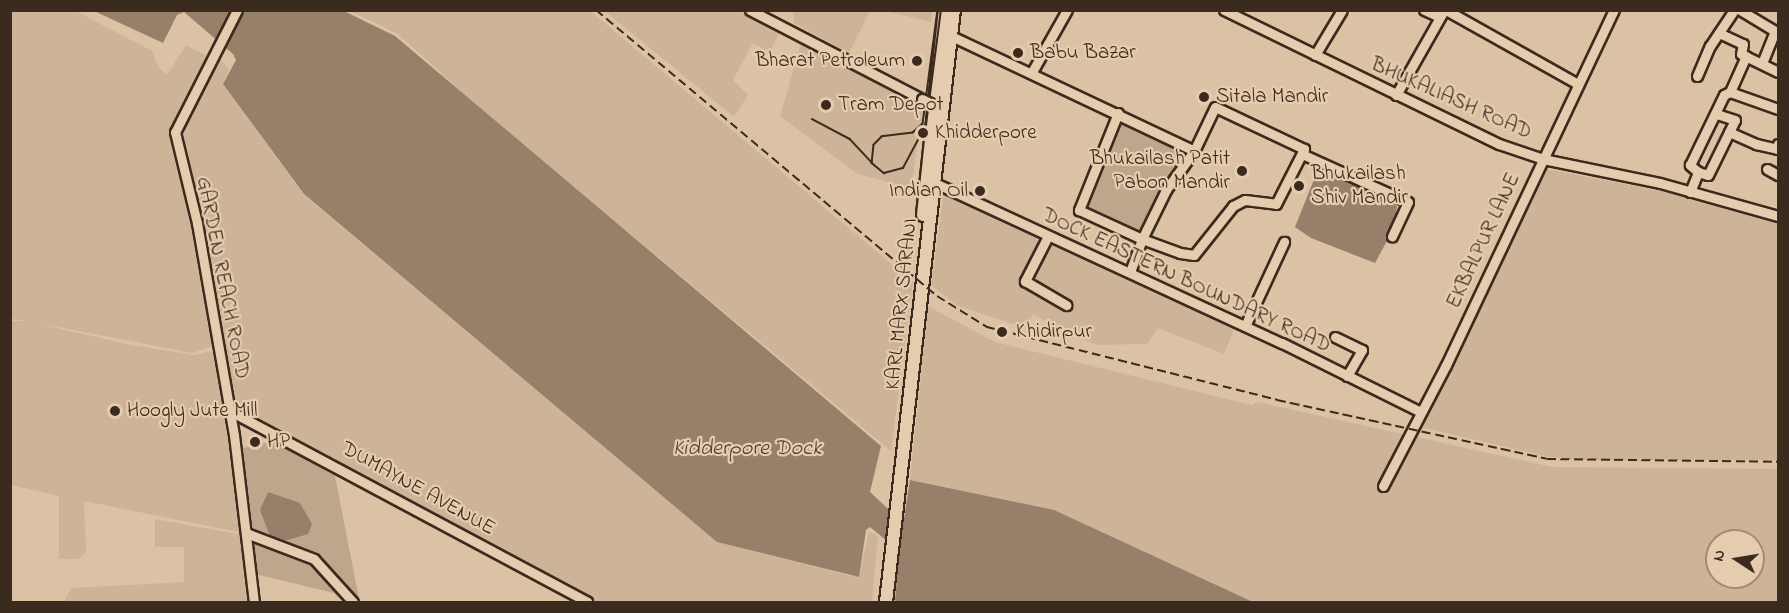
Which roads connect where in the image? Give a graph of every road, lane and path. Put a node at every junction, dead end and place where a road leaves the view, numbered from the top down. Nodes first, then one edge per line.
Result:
1 (237, 10) edge
2 (750, 10) edge
3 (945, 10) edge
4 (954, 10) edge
5 (1067, 10) edge
6 (1224, 10) edge
7 (1342, 10) edge
8 (1424, 10) edge
9 (1614, 10) edge
10 (1734, 10) edge
11 (1740, 10) edge
12 (1443, 13) edge
13 (1752, 13) edge
14 (1244, 15) edge
15 (1719, 33) junction
16 (947, 34) junction
17 (1316, 55) junction
18 (1746, 56) junction
19 (1762, 64) junction
20 (1032, 72) junction
21 (1779, 72) edge
22 (1697, 76) dead end
23 (1578, 84) junction
24 (1730, 92) junction
25 (1396, 95) junction
26 (932, 104) junction
27 (1779, 109) edge
28 (1118, 113) junction
29 (1716, 114) junction
30 (1729, 132) junction
31 (1779, 144) edge
32 (1194, 151) junction
33 (1302, 154) junction
34 (1542, 159) junction
35 (1767, 170) dead end
36 (1698, 172) junction
37 (1779, 176) edge
38 (935, 183) junction
39 (1690, 192) junction
40 (1779, 216) edge
41 (1048, 236) junction
42 (1392, 236) dead end
43 (1142, 239) junction
44 (1284, 242) dead end
45 (1130, 272) junction
46 (1066, 304) dead end
47 (1245, 326) junction
48 (1335, 337) dead end
49 (1347, 376) junction
50 (230, 411) junction
51 (1421, 412) junction
52 (1383, 486) dead end
53 (895, 498) junction
54 (246, 533) junction
55 (887, 563) junction
56 (254, 603) edge
57 (353, 603) edge
58 (587, 603) edge
59 (878, 603) edge
60 (886, 603) edge

1 - 50 street, GARDEN REACH ROAD
2 - 26 street
3 - 16 main road
4 - 16 main road, KARL MARX SARANI
5 - 20 street
6 - 14 street, BHUKALIASH ROAD
7 - 17 street
8 - 12 street
9 - 23 street, EKBALPUR LANE
10 - 15 street
11 - 13 street
12 - 23 street
12 - 25 street
13 - 19 street
14 - 17 street, BHUKALIASH ROAD
15 - 18 street
15 - 22 street
16 - 20 street
16 - 26 main road, KARL MARX SARANI
17 - 25 street, BHUKALIASH ROAD
18 - 19 street
18 - 24 street
19 - 21 street
20 - 28 street
23 - 34 street, EKBALPUR LANE
24 - 27 street
24 - 29 street
25 - 34 street, BHUKALIASH ROAD
26 - 38 main road, KARL MARX SARANI
26 - 53 main road
28 - 32 street
28 - 43 street
29 - 30 street
29 - 36 street
30 - 31 street
30 - 36 street
32 - 33 street
32 - 43 street
33 - 42 street
33 - 43 street
34 - 39 street, BHUKALIASH ROAD
34 - 51 street, EKBALPUR LANE
35 - 37 street
36 - 39 street
38 - 41 street, DOCK EASTERN BOUNDARY ROAD
38 - 53 main road, KARL MARX SARANI
39 - 40 street, BHUKALIASH ROAD
41 - 45 street, DOCK EASTERN BOUNDARY ROAD
41 - 46 street
43 - 45 street
44 - 47 street
45 - 47 street, DOCK EASTERN BOUNDARY ROAD
47 - 49 street, DOCK EASTERN BOUNDARY ROAD
48 - 49 street
49 - 51 street, DOCK EASTERN BOUNDARY ROAD
50 - 54 street, GARDEN REACH ROAD
50 - 58 street, DUMAYNE AVENUE
51 - 52 street, EKBALPUR LANE
53 - 55 main road, KARL MARX SARANI
54 - 56 street, GARDEN REACH ROAD
54 - 57 street
55 - 59 main road
55 - 60 main road, KARL MARX SARANI

